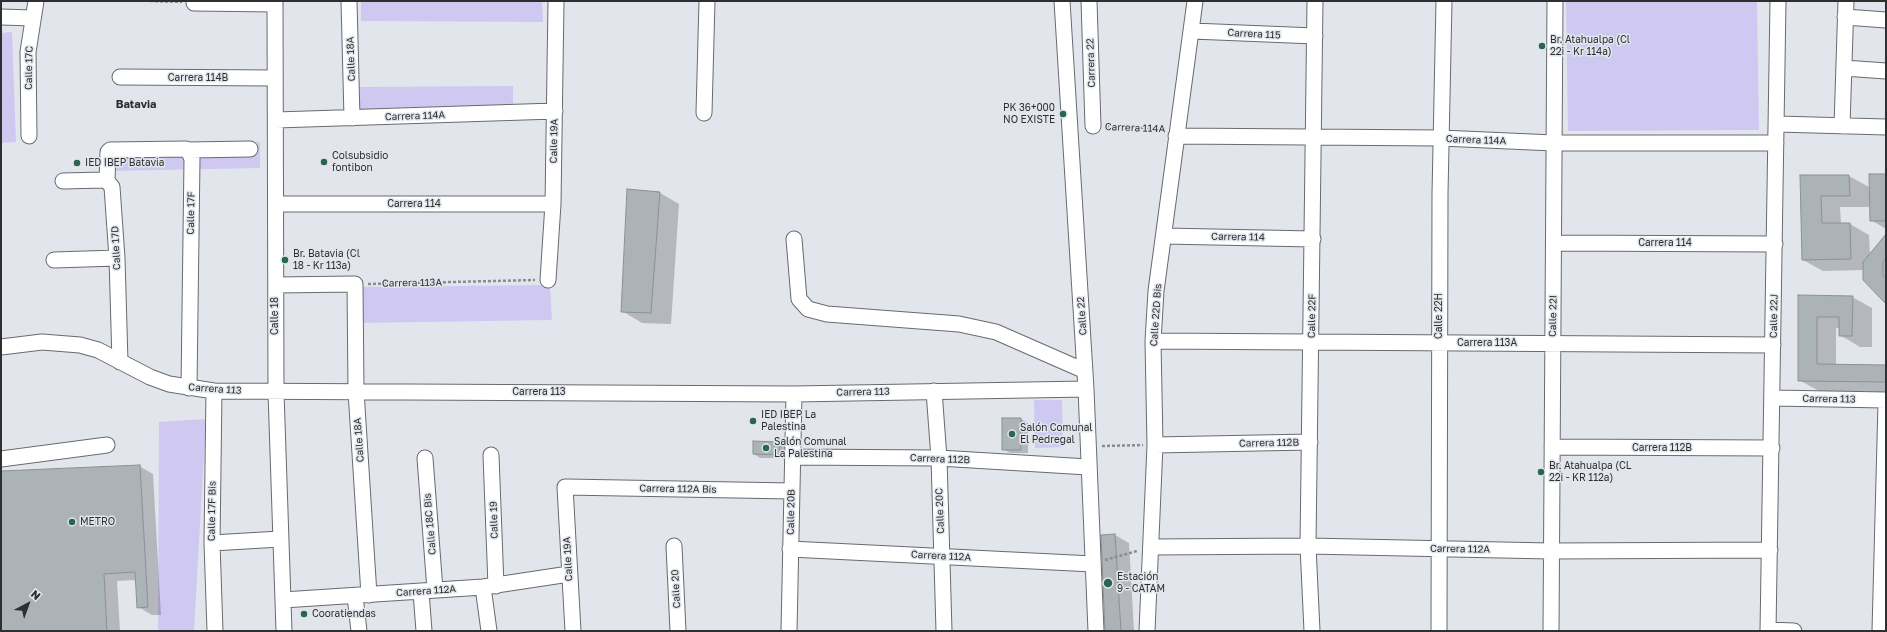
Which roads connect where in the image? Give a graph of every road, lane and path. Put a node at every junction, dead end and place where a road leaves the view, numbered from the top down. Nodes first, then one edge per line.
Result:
1 (36, 1) edge
2 (150, 1) edge
3 (349, 1) edge
4 (556, 1) edge
5 (707, 1) edge
6 (1062, 1) edge
7 (1089, 1) edge
8 (1195, 1) edge
9 (1315, 1) edge
10 (1444, 1) edge
11 (1555, 1) edge
12 (1778, 1) edge
13 (1846, 1) edge
14 (194, 3) joint
15 (275, 3) edge
16 (1, 17) edge
17 (1845, 17) junction
18 (33, 18) junction
19 (1886, 20) edge
20 (1192, 31) junction
21 (1315, 36) junction
22 (1844, 68) junction
23 (1886, 71) edge
24 (120, 77) dead end
25 (275, 78) junction
26 (554, 111) junction
27 (704, 113) dead end
28 (352, 118) junction
29 (276, 120) junction
30 (1777, 124) junction
31 (1093, 126) joint
32 (1842, 126) junction
33 (1886, 126) edge
34 (1176, 132) junction
35 (28, 136) dead end
36 (1312, 138) junction
37 (1441, 138) junction
38 (1554, 143) junction
39 (1776, 143) junction
40 (250, 149) dead end
41 (188, 150) junction
42 (107, 181) junction
43 (63, 182) dead end
44 (276, 204) junction
45 (553, 204) junction
46 (1164, 236) junction
47 (794, 239) dead end
48 (1313, 239) junction
49 (1555, 243) junction
50 (1775, 244) junction
51 (117, 258) junction
52 (54, 260) dead end
53 (548, 280) joint
54 (355, 284) junction
55 (276, 285) junction
56 (1153, 341) junction
57 (1311, 342) junction
58 (1439, 343) junction
59 (1552, 344) junction
60 (1773, 345) junction
61 (1, 347) edge
62 (120, 362) junction
63 (1085, 371) junction
64 (189, 388) junction
65 (1086, 389) junction
66 (214, 391) junction
67 (356, 391) junction
68 (934, 391) junction
69 (276, 392) junction
70 (794, 394) junction
71 (1773, 398) junction
72 (1886, 401) edge
73 (1310, 442) junction
74 (1155, 445) junction
75 (107, 446) dead end
76 (1088, 446) junction
77 (1552, 447) junction
78 (1772, 448) junction
79 (491, 455) dead end
80 (792, 457) junction
81 (425, 458) dead end
82 (939, 458) junction
83 (1, 459) edge
84 (1088, 467) junction
85 (565, 487) joint
86 (792, 491) junction
87 (280, 539) junction
88 (212, 543) junction
89 (674, 546) dead end
90 (1308, 546) junction
91 (1151, 547) junction
92 (790, 548) junction
93 (1439, 549) junction
94 (1770, 550) junction
95 (1550, 551) junction
96 (942, 556) junction
97 (1092, 564) junction
98 (568, 574) junction
99 (490, 587) junction
100 (428, 591) junction
101 (362, 595) junction
102 (283, 600) junction
103 (1768, 630) edge
104 (215, 631) edge
105 (284, 631) edge
106 (359, 631) edge
107 (424, 631) edge
108 (489, 631) edge
109 (573, 631) edge
110 (678, 631) edge
111 (789, 631) edge
112 (944, 631) edge
113 (1096, 631) edge
114 (1147, 631) edge
115 (1312, 631) edge
116 (1439, 631) edge
117 (1551, 631) edge
118 (1794, 631) edge
119 (1880, 631) edge

1 - 18 street, Calle 17C
2 - 14 path
3 - 28 street, Calle 18A
4 - 26 street, Calle 19A
5 - 27 street
6 - 63 street, Calle 22
7 - 31 street, Carrera 22
8 - 20 street, Calle 22D Bis
9 - 21 street, Calle 22F
10 - 37 street, Calle 22H
11 - 38 street, Calle 22I
12 - 30 street, Calle 22J
13 - 17 street
14 - 15 street
15 - 25 street, Calle 18
16 - 18 street
17 - 19 street
17 - 22 street
18 - 35 street, Calle 17C
20 - 21 street, Carrera 115
20 - 34 street, Calle 22D Bis
21 - 36 street, Calle 22F
22 - 23 street
22 - 32 street
24 - 25 street, Carrera 114B
25 - 29 street, Calle 18
26 - 28 street, Carrera 114A
26 - 45 street, Calle 19A
28 - 29 street, Carrera 114A
29 - 44 street, Calle 18
30 - 32 street
30 - 39 street, Calle 22J
31 - 34 path, Carrera 114A
32 - 33 street
34 - 36 street, Carrera 114A
34 - 46 street, Calle 22D Bis
36 - 37 street, Carrera 114A
36 - 48 street, Calle 22F
37 - 38 street, Carrera 114A
37 - 58 street, Calle 22H
38 - 39 street, Carrera 114A
38 - 49 street, Calle 22I
39 - 50 street, Calle 22J
40 - 41 street
41 - 42 street
41 - 64 street, Calle 17F
42 - 43 street
42 - 51 street, Calle 17D
44 - 45 street, Carrera 114
44 - 55 street, Calle 18
45 - 53 street, Calle 19A
46 - 48 street, Carrera 114
46 - 56 street, Calle 22D Bis
47 - 63 street
48 - 57 street, Calle 22F
49 - 50 street, Carrera 114
49 - 59 street, Calle 22I
50 - 60 street, Calle 22J
51 - 52 street
51 - 62 street, Calle 17D
53 - 54 path, Carrera 113A
54 - 55 street
54 - 67 street, Calle 18A
55 - 69 street, Calle 18
56 - 57 street, Carrera 113A
56 - 74 street, Calle 22D Bis
57 - 58 street, Carrera 113A
57 - 73 street, Calle 22F
58 - 59 street, Carrera 113A
58 - 93 street, Calle 22H
59 - 60 street, Carrera 113A
59 - 77 street, Calle 22I
60 - 71 street, Calle 22J
61 - 62 street, Carrera 113
62 - 64 street, Carrera 113
63 - 65 street, Calle 22
64 - 66 street, Carrera 113
65 - 68 street, Carrera 113
65 - 76 street, Calle 22
66 - 69 street, Carrera 113
66 - 88 street, Calle 17F Bis
67 - 69 street, Carrera 113
67 - 70 street, Carrera 113
67 - 101 street, Calle 18A
68 - 70 street, Carrera 113
68 - 82 street, Calle 20C
69 - 87 street, Calle 18
70 - 80 street, Calle 20B
71 - 72 street, Carrera 113
71 - 78 street, Calle 22J
72 - 119 street
73 - 74 street, Carrera 112B
73 - 90 street, Calle 22F
74 - 76 path
74 - 91 street, Calle 22D Bis
75 - 83 street
76 - 84 street, Calle 22
77 - 78 street, Carrera 112B
77 - 95 street, Calle 22I
78 - 94 street, Calle 22J
79 - 99 street, Calle 19
80 - 82 street, Carrera 112B
80 - 86 street, Calle 20B
81 - 100 street, Calle 18C Bis
82 - 84 street, Carrera 112B
82 - 96 street, Calle 20C
84 - 97 street, Calle 22
85 - 86 street, Carrera 112A Bis
85 - 98 street, Calle 19A
86 - 92 street, Calle 20B
87 - 88 street
87 - 102 street, Calle 18
88 - 104 street, Calle 17F Bis
89 - 110 street, Calle 20
90 - 91 street, Carrera 112A
90 - 93 street, Carrera 112A
90 - 115 street, Calle 22F
91 - 97 path
91 - 114 street, Calle 22D Bis
92 - 96 street, Carrera 112A
92 - 111 street, Calle 20B
93 - 95 street, Carrera 112A
93 - 116 street, Calle 22H
94 - 95 street, Carrera 112A
94 - 103 street, Calle 22J
95 - 117 street, Calle 22I
96 - 97 street, Carrera 112A
96 - 112 street, Calle 20C
97 - 113 street, Calle 22
98 - 99 street, Carrera 112A
98 - 109 street, Calle 19A
99 - 100 street, Carrera 112A
99 - 108 street, Calle 19
100 - 101 street, Carrera 112A
100 - 107 street, Calle 18C Bis
101 - 102 street, Carrera 112A
101 - 106 street, Calle 18A
102 - 105 street, Calle 18
103 - 118 street

